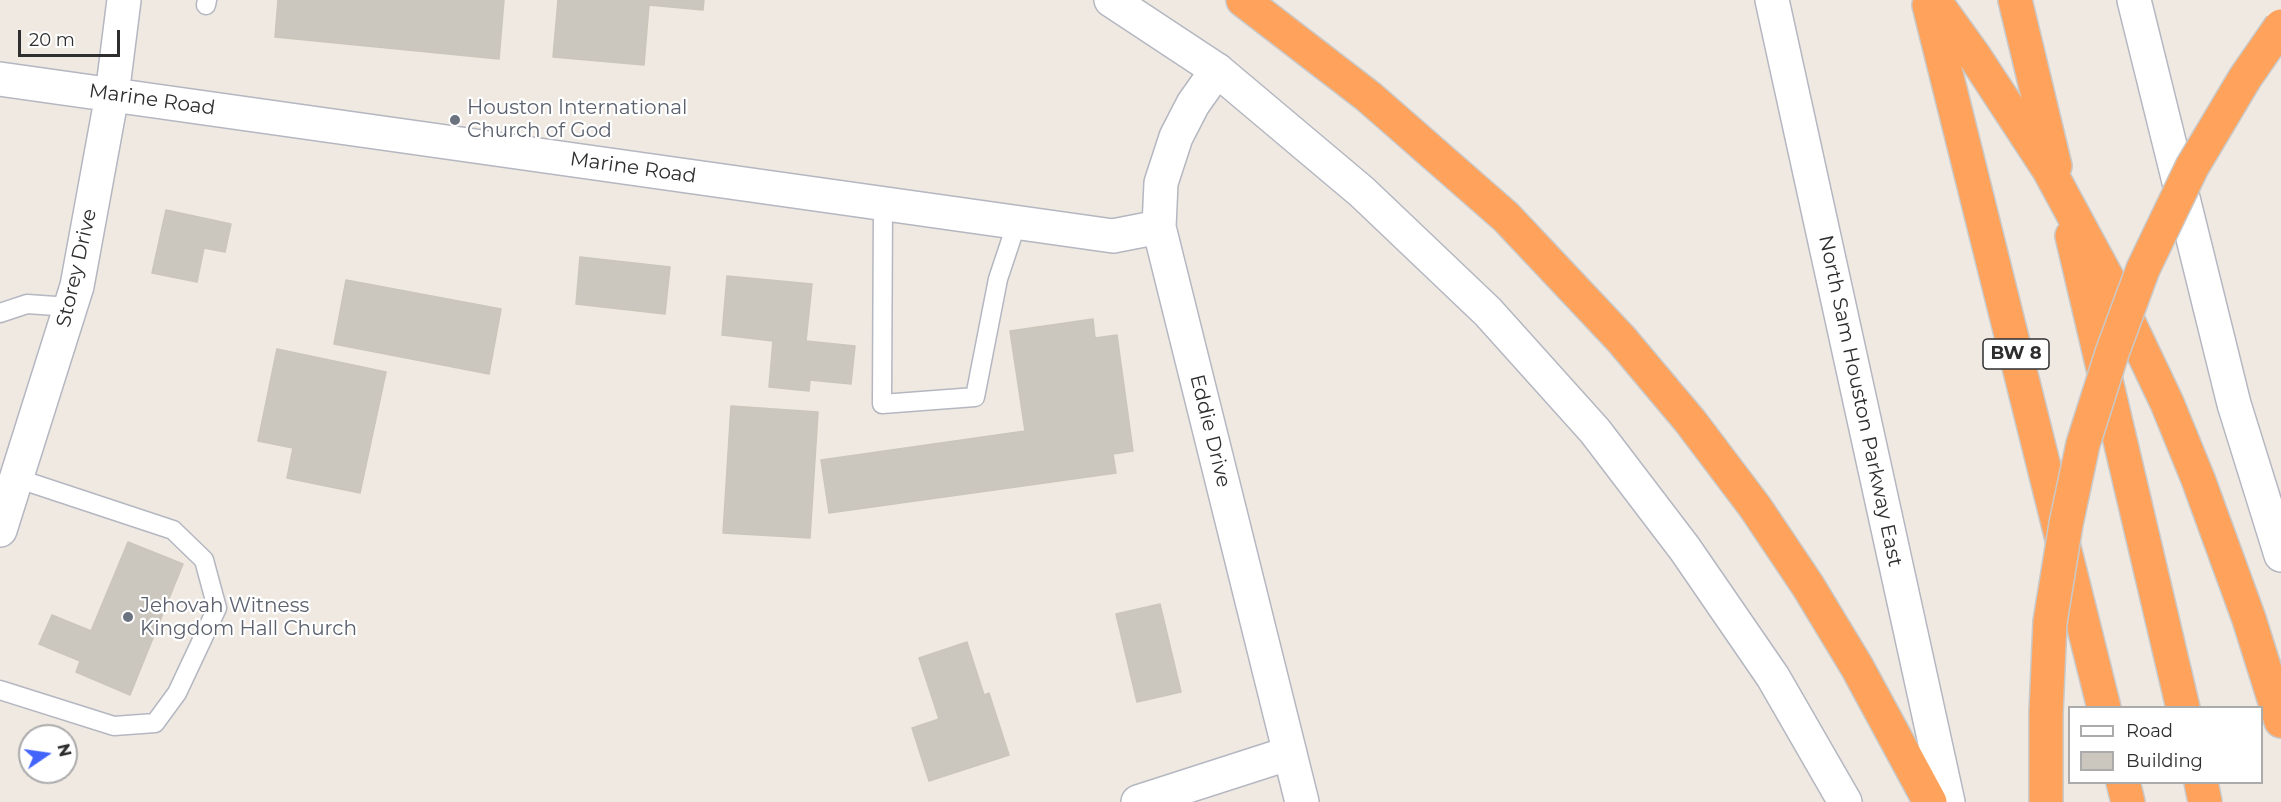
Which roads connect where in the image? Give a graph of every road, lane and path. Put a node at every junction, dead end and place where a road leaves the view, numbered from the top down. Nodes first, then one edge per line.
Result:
1 (124, 0) edge
2 (1111, 0) edge
3 (1243, 0) edge
4 (1928, 0) edge
5 (1934, 0) edge
6 (2015, 0) edge
7 (2112, 0) edge
8 (2133, 0) edge
9 (1779, 8) edge
10 (2281, 26) edge
11 (2143, 41) junction
12 (1217, 70) junction
13 (0, 79) edge
14 (112, 95) junction
15 (883, 203) junction
16 (1017, 222) junction
17 (1159, 227) junction
18 (70, 307) junction
19 (0, 313) edge
20 (16, 478) junction
21 (0, 530) edge
22 (2281, 555) edge
23 (0, 690) edge
24 (2104, 706) edge
25 (2183, 706) edge
26 (2281, 722) edge
27 (1290, 753) junction
28 (2123, 784) edge
29 (2201, 784) edge
30 (1138, 802) edge
31 (1302, 802) edge
32 (1845, 802) edge
33 (1930, 802) edge
34 (1948, 802) edge
35 (2046, 802) edge
36 (2128, 802) edge
37 (2205, 802) edge

1 - 14 street, Storey Drive
2 - 12 street
3 - 33 highway
4 - 24 highway, BW 8, bridge
5 - 26 highway
6 - 25 highway, bridge
7 - 11 street
8 - 11 street
9 - 34 street, North Sam Houston Parkway East
10 - 35 highway, bridge
11 - 22 street
12 - 17 street, Eddie Drive
12 - 32 street
13 - 14 street, Marine Road
14 - 15 street, Marine Road
14 - 18 street, Storey Drive
15 - 16 street, Marine Road
15 - 16 lane
16 - 17 street, Marine Road
17 - 27 street, Eddie Drive
18 - 19 lane
18 - 20 street, Storey Drive
20 - 21 street, Storey Drive
20 - 23 lane
27 - 30 street
27 - 31 street, Eddie Drive
28 - 36 highway
29 - 37 highway

